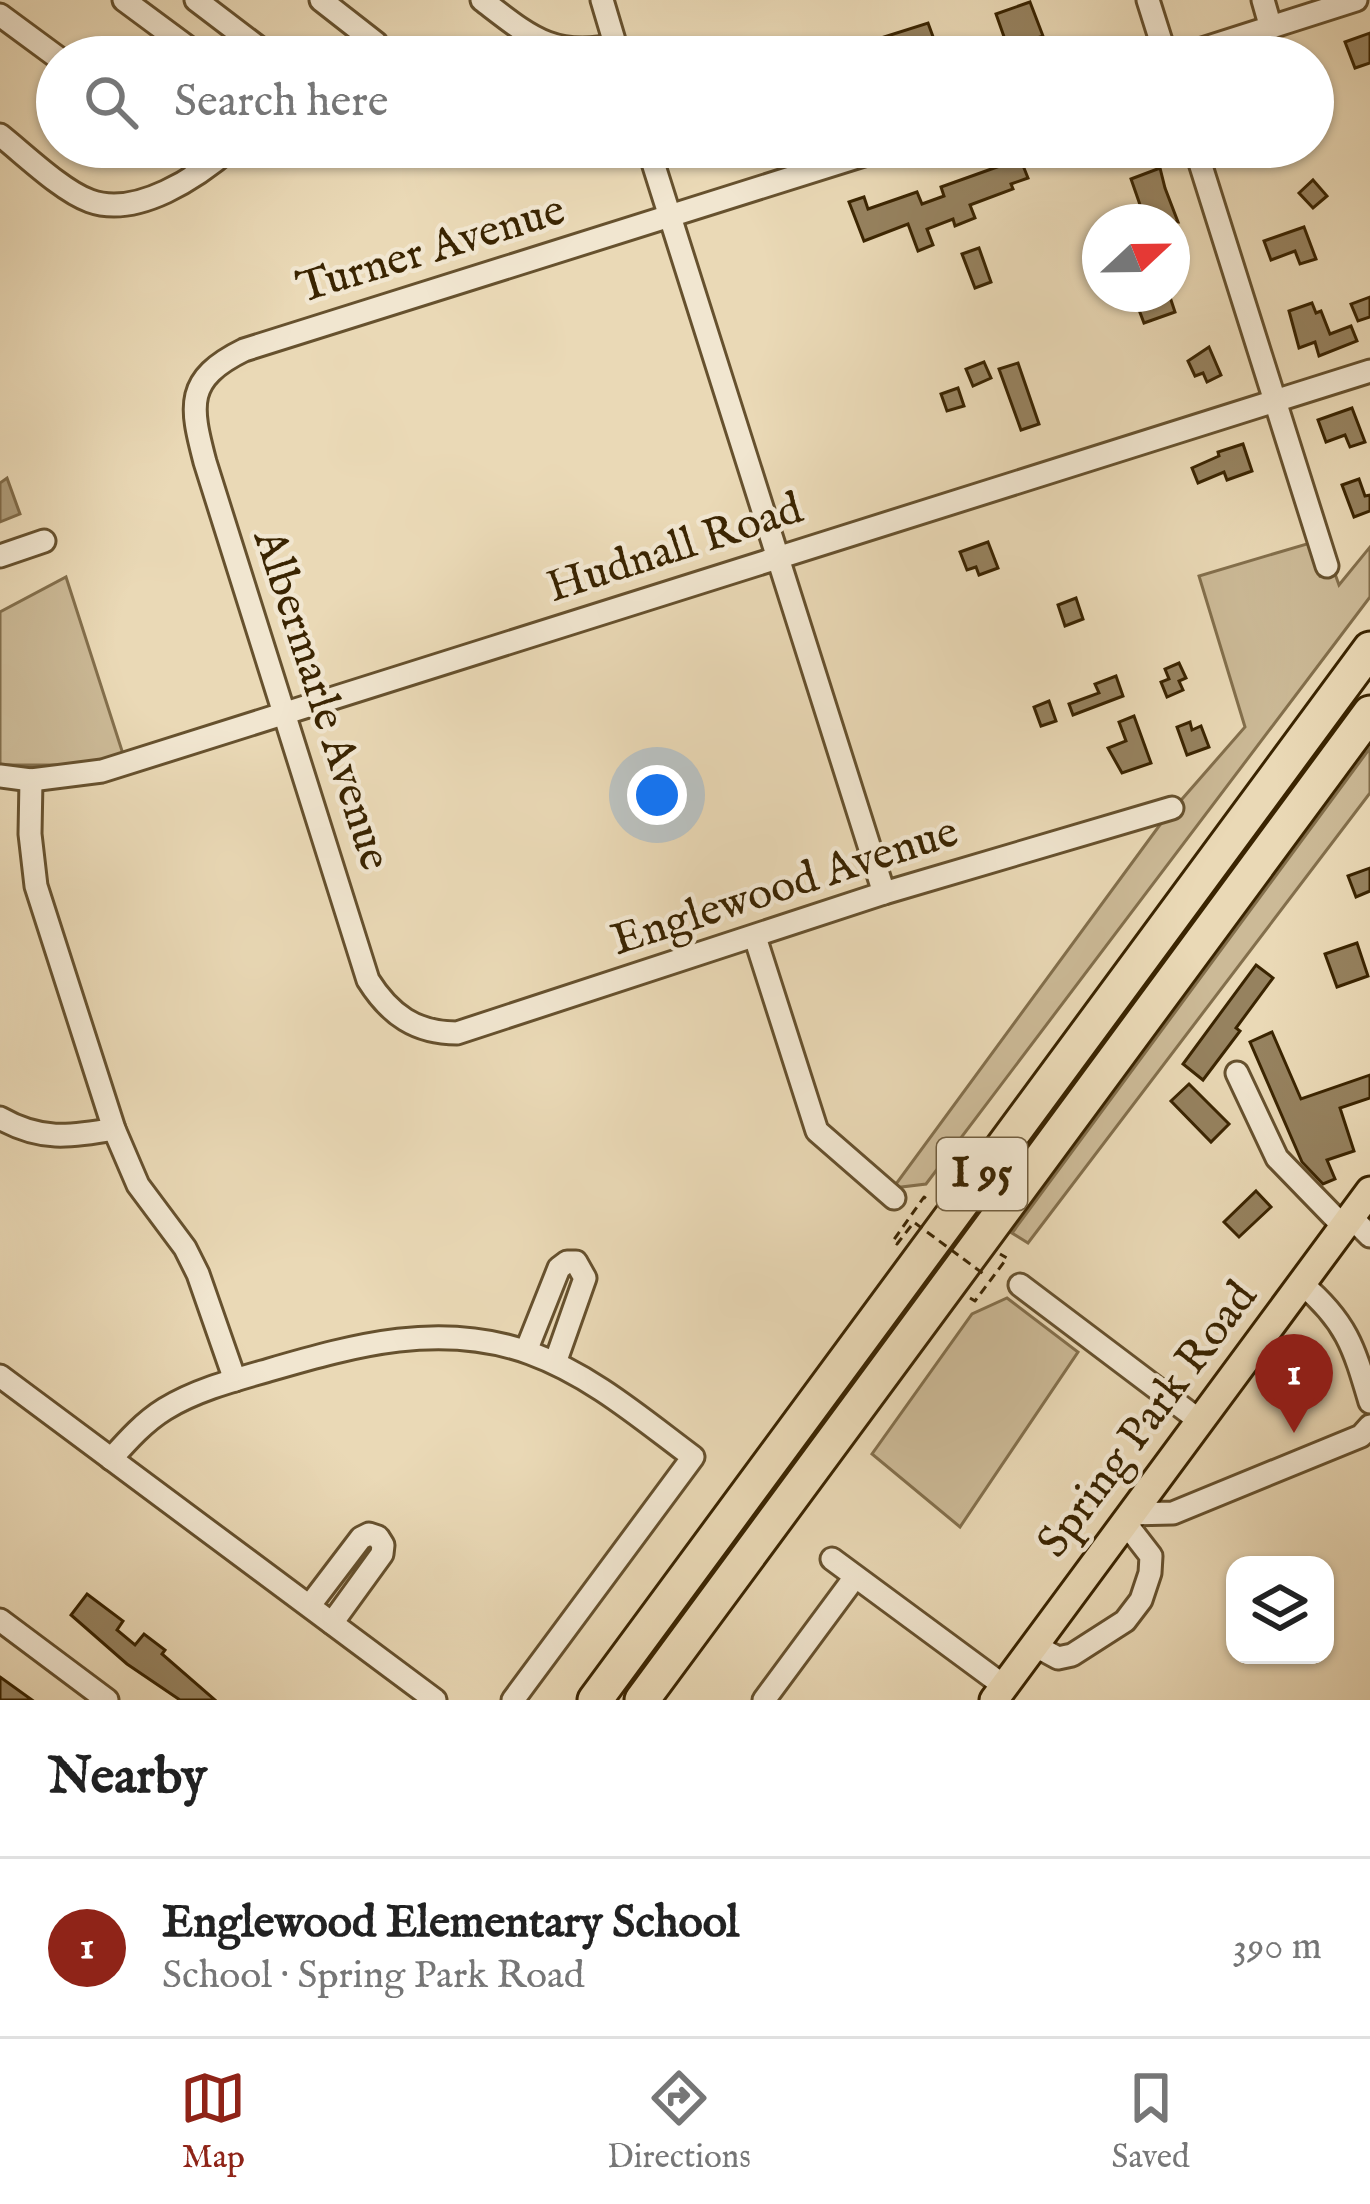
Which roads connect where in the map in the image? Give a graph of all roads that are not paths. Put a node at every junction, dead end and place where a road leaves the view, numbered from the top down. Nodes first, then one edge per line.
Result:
1 (124, 0) edge
2 (196, 0) edge
3 (321, 0) edge
4 (482, 0) edge
5 (602, 0) edge
6 (1148, 0) edge
7 (1263, 0) edge
8 (1356, 0) edge
9 (0, 15) edge
10 (1271, 28) junction
11 (173, 36) edge
12 (243, 36) edge
13 (367, 36) edge
14 (533, 36) edge
15 (613, 36) edge
16 (1159, 36) edge
17 (1245, 36) edge
18 (36, 42) edge
19 (0, 135) edge
20 (36, 163) edge
21 (43, 168) edge
22 (202, 168) edge
23 (655, 168) edge
24 (823, 168) edge
25 (1202, 168) edge
26 (670, 216) junction
27 (1370, 371) edge
28 (207, 373) joint
29 (1276, 400) junction
30 (44, 542) dead end
31 (0, 556) edge
32 (778, 557) junction
33 (1328, 566) dead end
34 (1370, 649) edge
35 (285, 713) junction
36 (1370, 713) edge
37 (0, 776) edge
38 (31, 780) junction
39 (1172, 808) dead end
40 (884, 892) junction
41 (755, 937) junction
42 (422, 1029) joint
43 (1237, 1073) dead end
44 (0, 1118) edge
45 (114, 1129) junction
46 (1370, 1191) edge
47 (894, 1198) dead end
48 (1355, 1226) edge
49 (1302, 1284) junction
50 (1020, 1285) dead end
51 (526, 1352) junction
52 (555, 1363) junction
53 (0, 1376) edge
54 (235, 1380) junction
55 (1370, 1402) edge
56 (1200, 1421) junction
57 (1370, 1426) edge
58 (111, 1459) junction
59 (1126, 1517) junction
60 (832, 1559) dead end
61 (855, 1577) junction
62 (310, 1605) junction
63 (0, 1620) edge
64 (332, 1623) junction
65 (1034, 1645) junction
66 (999, 1693) edge
67 (107, 1700) edge
68 (435, 1700) edge
69 (513, 1700) edge
70 (595, 1700) edge
71 (642, 1700) edge
72 (764, 1700) edge

1 - 11 street
2 - 12 street
3 - 13 street
4 - 14 street
5 - 15 street
6 - 16 street
7 - 10 street
8 - 10 street
9 - 18 street
10 - 17 street
19 - 20 street
21 - 22 street
23 - 26 street
24 - 26 street, Turner Avenue
25 - 29 street
26 - 28 street, Turner Avenue
26 - 32 street
27 - 29 street, Hudnall Road
28 - 35 street, Albermarle Avenue
29 - 32 street, Hudnall Road
29 - 33 street
30 - 31 street
32 - 35 street, Hudnall Road
32 - 40 street
34 - 70 highway, I 95
35 - 38 street, Hudnall Road
35 - 42 street, Albermarle Avenue
36 - 71 highway, I 95
37 - 38 street, Hudnall Road
38 - 45 street
39 - 40 street, Englewood Avenue
40 - 41 street, Englewood Avenue
41 - 42 street, Englewood Avenue
41 - 47 street
43 - 48 street
44 - 45 street
45 - 54 street
46 - 48 main road, Spring Park Road
48 - 49 main road, Spring Park Road
49 - 55 street
49 - 56 main road, Spring Park Road
50 - 56 street
51 - 52 street
51 - 52 street
51 - 54 street
52 - 69 street
53 - 58 street
54 - 58 street
56 - 59 main road, Spring Park Road
57 - 59 street
58 - 62 street
59 - 65 main road, Spring Park Road
59 - 65 street
60 - 61 street
61 - 66 street
61 - 72 street
62 - 64 street
62 - 64 street
63 - 67 street
64 - 68 street
65 - 66 main road, Spring Park Road

